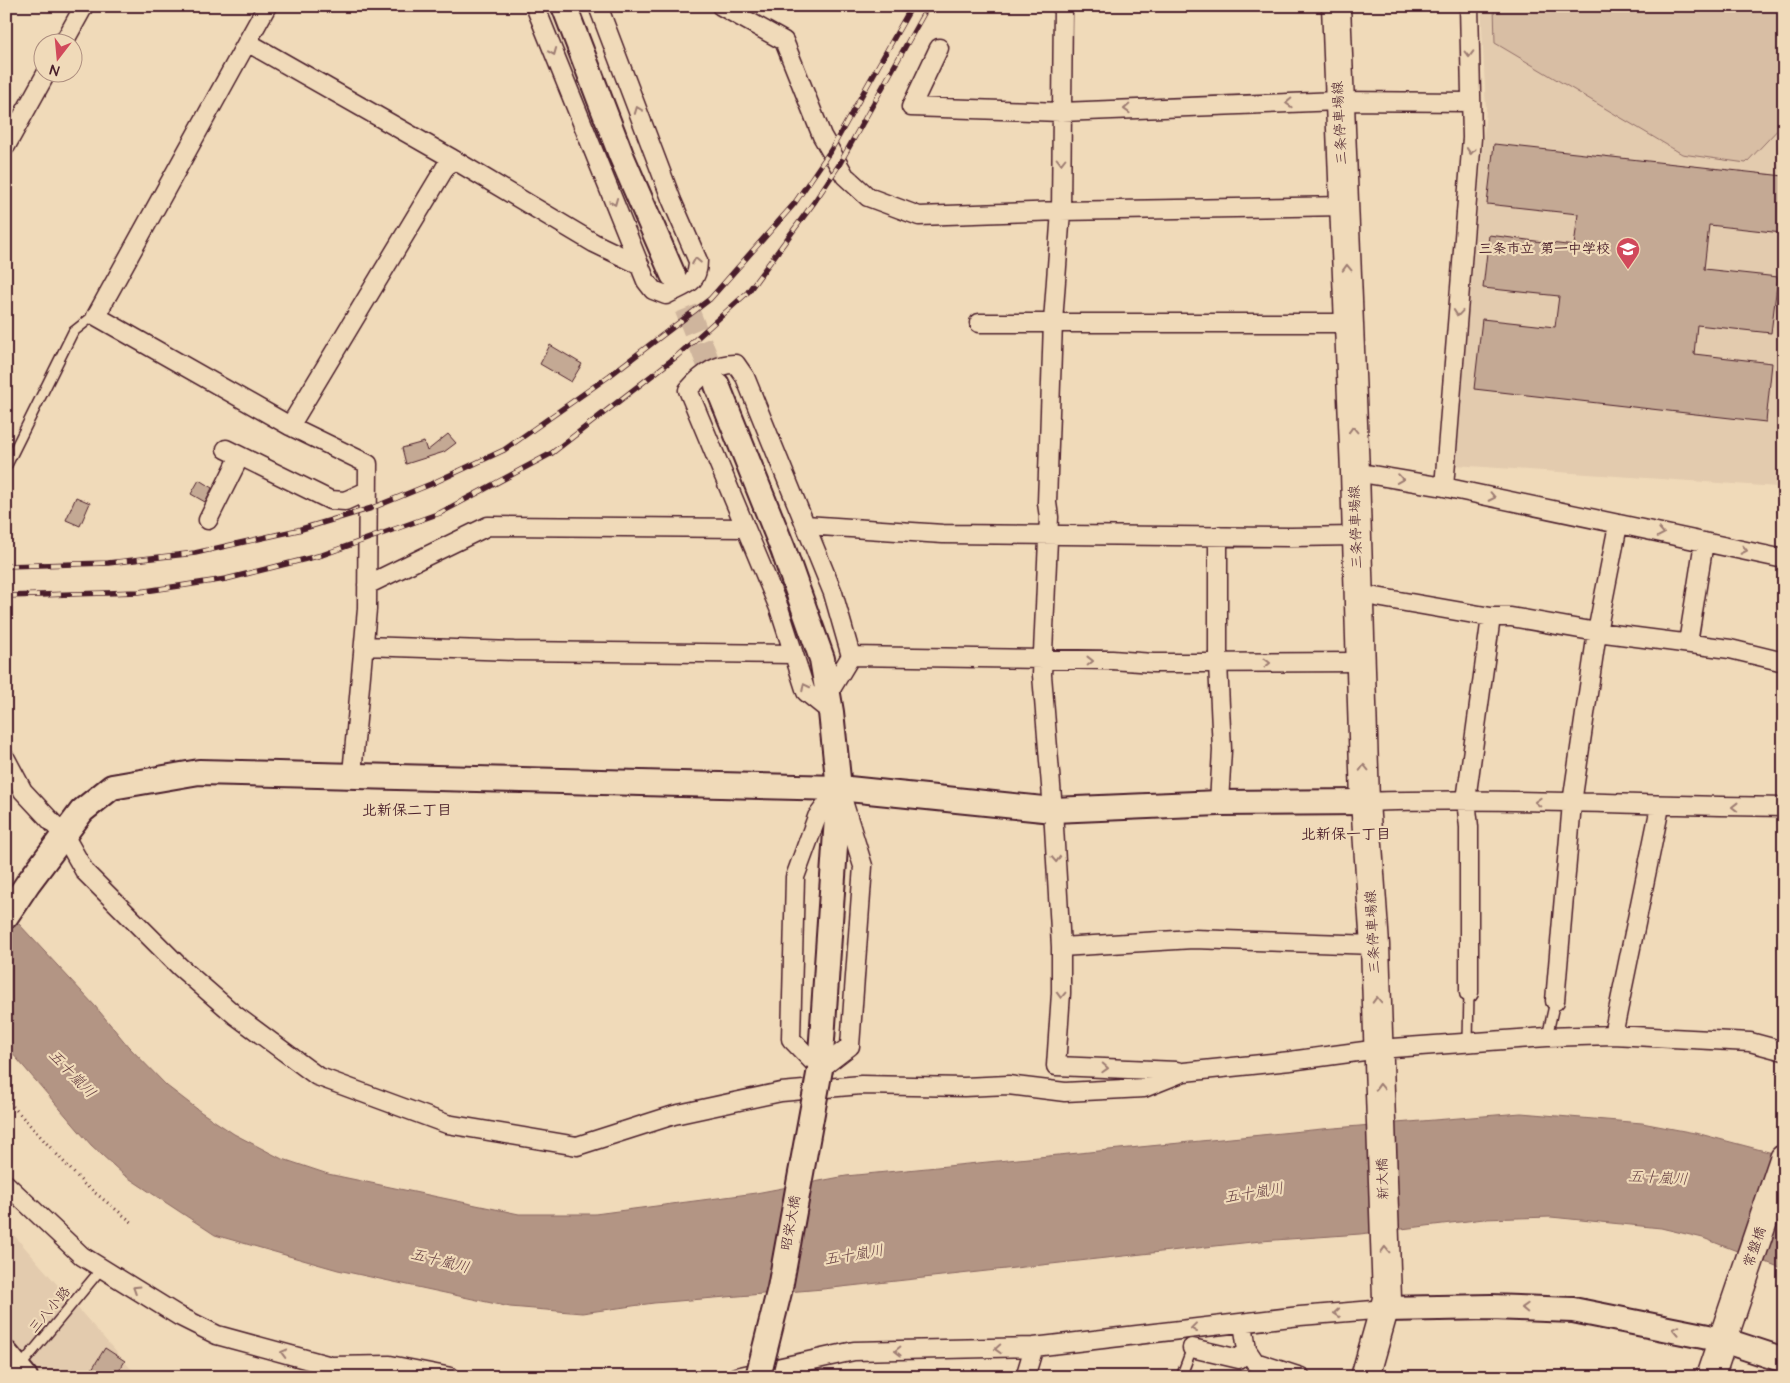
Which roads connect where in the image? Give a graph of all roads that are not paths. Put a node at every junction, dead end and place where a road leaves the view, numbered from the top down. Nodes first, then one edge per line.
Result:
1 (84, 6) edge
2 (267, 6) edge
3 (535, 6) edge
4 (564, 6) edge
5 (598, 6) edge
6 (721, 6) edge
7 (1063, 6) edge
8 (1336, 6) edge
9 (1469, 6) edge
10 (70, 32) edge
11 (248, 42) junction
12 (939, 48) dead end
13 (41, 82) edge
14 (1338, 101) junction
15 (1470, 102) junction
16 (1062, 112) junction
17 (6, 146) edge
18 (451, 158) junction
19 (1345, 206) junction
20 (1061, 210) junction
21 (640, 265) junction
22 (673, 275) tunnel mouth
23 (97, 313) junction
24 (1053, 322) junction
25 (980, 323) dead end
26 (1349, 323) junction
27 (717, 385) tunnel mouth
28 (290, 426) junction
29 (6, 467) edge
30 (1355, 472) junction
31 (1444, 487) junction
32 (367, 491) junction
33 (208, 520) dead end
34 (805, 525) junction
35 (1618, 525) junction
36 (745, 528) junction
37 (1048, 533) junction
38 (1218, 536) junction
39 (1356, 536) junction
40 (1704, 542) junction
41 (1784, 559) edge
42 (367, 586) junction
43 (1359, 594) junction
44 (1491, 617) junction
45 (1596, 632) junction
46 (1688, 643) junction
47 (364, 646) junction
48 (792, 654) junction
49 (851, 656) junction
50 (1042, 660) junction
51 (1360, 662) junction
52 (1784, 662) edge
53 (1218, 663) junction
54 (829, 703) junction
55 (6, 759) edge
56 (352, 774) junction
57 (839, 788) junction
58 (1466, 800) junction
59 (1365, 802) junction
60 (1219, 803) junction
61 (1572, 803) junction
62 (1660, 806) junction
63 (1784, 807) edge
64 (1053, 810) junction
65 (64, 835) junction
66 (6, 916) edge
67 (1375, 944) junction
68 (1061, 947) junction
69 (1469, 994) joint
70 (1555, 1001) joint
71 (1613, 1035) junction
72 (1546, 1037) junction
73 (1468, 1041) junction
74 (1784, 1050) edge
75 (1379, 1055) junction
76 (820, 1069) junction
77 (1184, 1072) junction
78 (1784, 1159) edge
79 (6, 1184) edge
80 (102, 1268) junction
81 (1386, 1304) junction
82 (1242, 1323) junction
83 (1724, 1337) junction
84 (1034, 1347) junction
85 (1192, 1348) joint
86 (1247, 1350) junction
87 (1784, 1360) edge
88 (16, 1366) edge
89 (329, 1371) edge
90 (1294, 1376) edge
91 (451, 1377) edge
92 (736, 1377) edge
93 (758, 1377) edge
94 (1024, 1377) edge
95 (1181, 1377) edge
96 (1365, 1377) edge
97 (1710, 1377) edge

1 - 10 street
2 - 11 street
3 -> 21 street
4 - 22 street
21 -> 5 street
6 - 20 street
7 - 16 street
8 - 14 main road, 三条停車場線
9 -> 15 street
11 - 18 street
11 - 23 street
12 - 16 street
13 - 17 street
14 - 15 street
14 -> 16 street
14 - 19 main road, 三条停車場線
15 -> 31 street
16 -> 20 street
18 - 21 street
18 - 28 street
19 - 20 street
26 -> 19 main road, 三条停車場線
20 - 24 street
23 - 28 street
23 - 29 lane
24 - 25 street
24 - 26 street
24 - 37 street
30 -> 26 main road, 三条停車場線
27 - 54 street, 昭栄大橋
28 - 32 street
30 -> 31 street
30 - 39 main road, 三条停車場線
31 -> 35 street
32 - 33 street
32 - 42 street
34 - 36 street
34 - 37 street
34 - 49 street
35 -> 40 street
35 - 45 street
36 - 42 street
36 - 48 street
37 - 38 street
37 - 50 street
38 - 39 street
38 - 53 street
39 - 43 main road, 三条停車場線
40 -> 41 street
40 - 46 street
42 - 47 street
43 - 44 street
43 - 51 main road, 三条停車場線
44 - 45 street
44 - 58 street
45 - 46 street
45 - 61 street
46 - 52 street
47 - 48 street
47 - 56 street
54 -> 48 street
49 - 50 street
49 - 54 street
50 -> 53 street
50 - 64 street
53 -> 51 street
59 -> 51 main road, 三条停車場線
53 - 60 street
54 - 57 street, 昭栄大橋
55 - 65 street
56 - 57 street
56 - 65 street
57 - 64 street
57 - 76 street, 昭栄大橋
57 - 76 street
58 - 59 street
61 -> 58 street
58 - 69 street
59 - 60 street
59 - 67 main road, 三条停車場線
60 - 64 street
61 - 62 street
61 - 70 street
63 -> 62 street
62 - 71 street
64 -> 68 street
65 - 66 street
65 - 77 street
67 - 68 street
75 -> 67 main road, 三条停車場線
68 -> 77 street
69 - 73 lane
70 - 72 lane
71 - 72 street
71 - 74 street
72 - 73 street
73 - 75 street
75 - 77 street
81 -> 75 main road, 新大橋
76 - 93 street, 昭栄大橋, bridge
78 - 83 main road, 常盤橋
79 - 80 street
80 - 88 lane, 三八小路
89 -> 80 street
81 -> 82 street
83 -> 81 street
81 - 96 main road, 新大橋
82 -> 84 street
82 - 86 street
83 - 87 street
83 - 97 main road, 常盤橋
84 -> 92 street
84 - 94 street
85 - 86 street
85 - 95 lane
86 - 90 street
89 - 91 street

